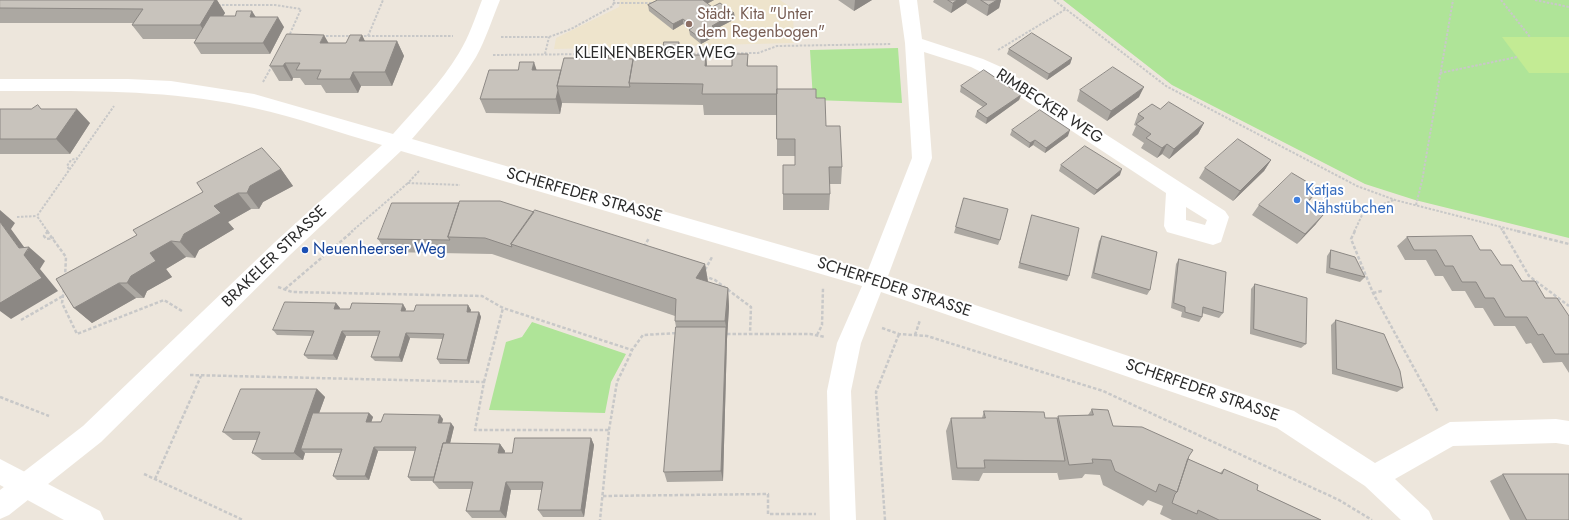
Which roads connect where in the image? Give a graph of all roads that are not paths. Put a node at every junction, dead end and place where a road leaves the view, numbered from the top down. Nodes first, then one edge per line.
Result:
1 (491, 0) edge
2 (908, 0) edge
3 (914, 43) junction
4 (0, 85) edge
5 (398, 142) junction
6 (1176, 190) dead end
7 (876, 281) junction
8 (1569, 433) edge
9 (0, 472) edge
10 (1374, 477) junction
11 (25, 485) junction
12 (0, 506) edge
13 (843, 517) edge
14 (91, 520) edge
15 (1420, 520) edge

1 - 5 street, BRAKELER STRASSE
2 - 3 street
3 - 6 street, RIMBECKER WEG
3 - 7 street
4 - 5 street
5 - 7 street, SCHERFEDER STRASSE
5 - 11 street, BRAKELER STRASSE
7 - 10 street, SCHERFEDER STRASSE
7 - 13 street
8 - 10 street
9 - 11 street
10 - 15 street, SCHERFEDER STRASSE
11 - 12 street, BRAKELER STRASSE
11 - 14 street

